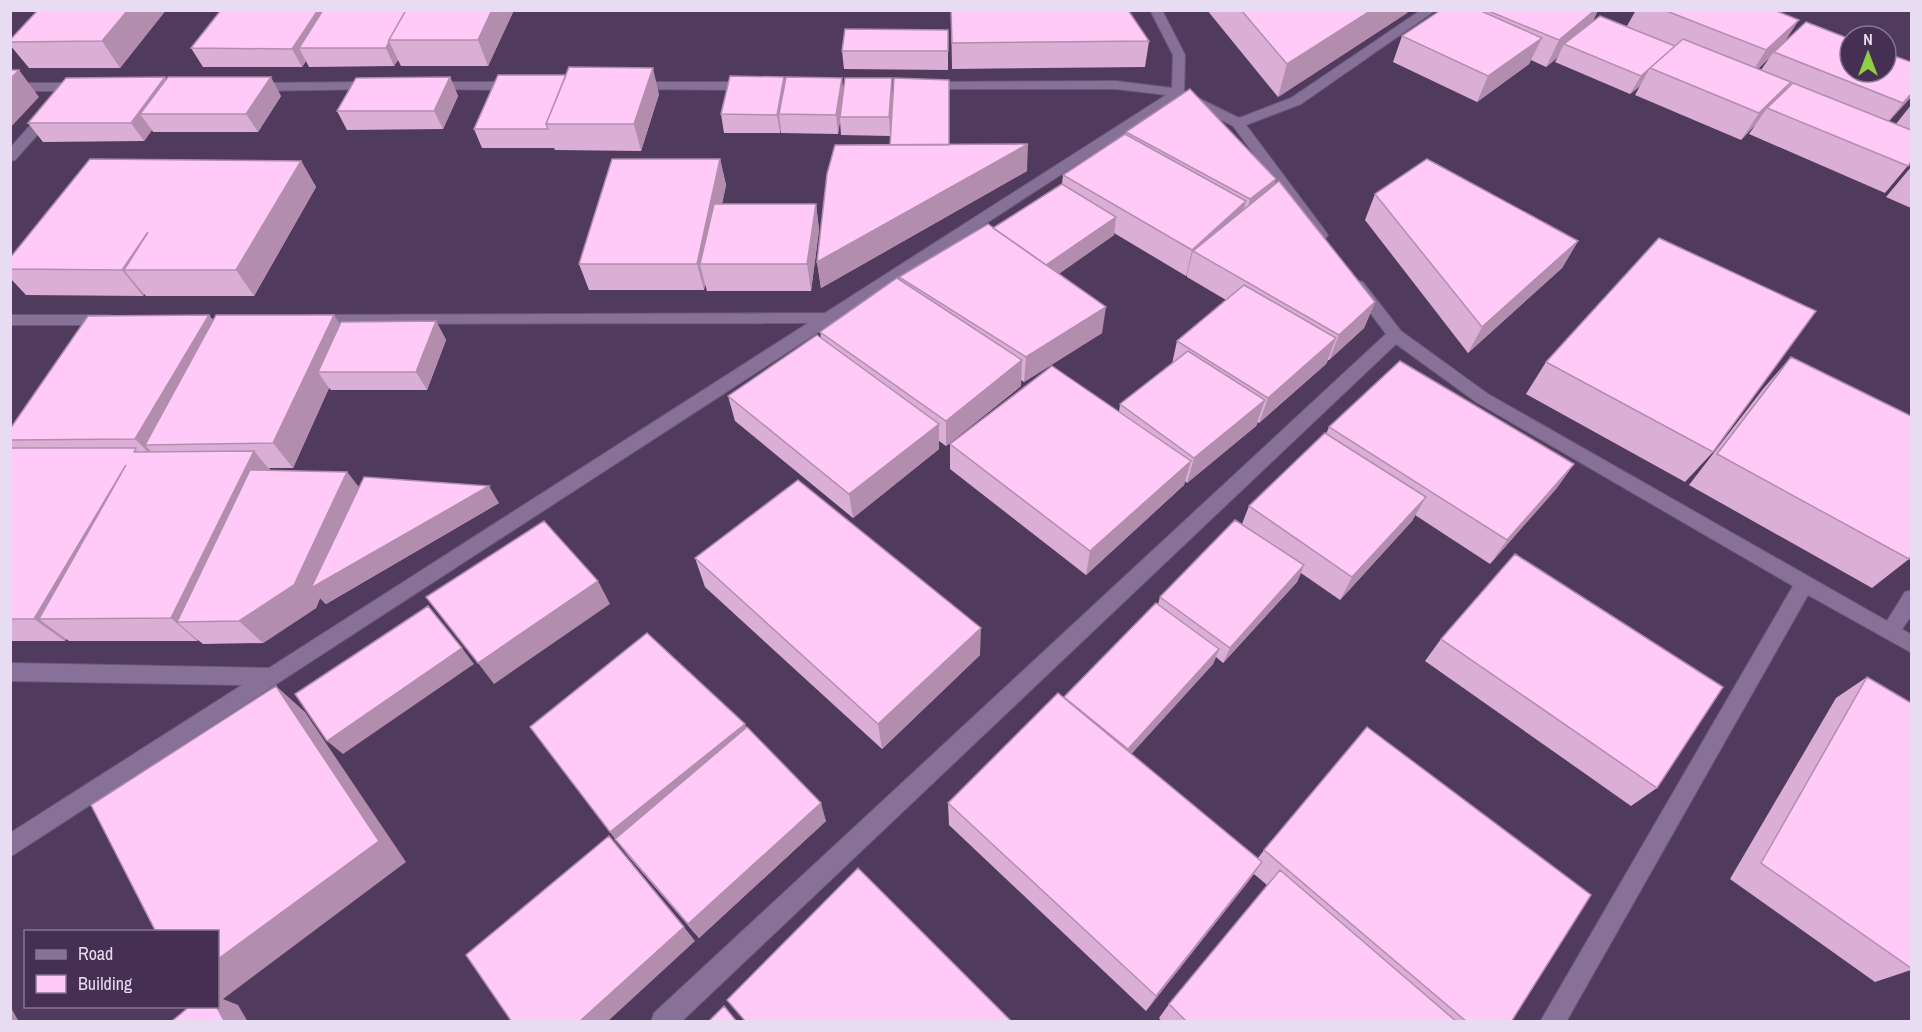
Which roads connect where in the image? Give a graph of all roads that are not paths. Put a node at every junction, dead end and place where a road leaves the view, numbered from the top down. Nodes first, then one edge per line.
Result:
1 (1156, 10) edge
2 (1430, 10) edge
3 (912, 85) edge
4 (384, 86) edge
5 (420, 86) edge
6 (528, 86) edge
7 (624, 86) edge
8 (768, 86) edge
9 (10, 87) edge
10 (73, 87) junction
11 (97, 87) edge
12 (241, 87) edge
13 (1178, 93) junction
14 (1238, 123) junction
15 (10, 157) edge
16 (1330, 248) edge
17 (1352, 277) edge
18 (829, 318) junction
19 (295, 319) edge
20 (10, 320) edge
21 (129, 320) edge
22 (1395, 335) junction
23 (1805, 584) junction
24 (1911, 598) edge
25 (1890, 632) junction
26 (1911, 645) edge
27 (10, 672) edge
28 (272, 677) junction
29 (10, 846) edge
30 (663, 1022) edge
31 (1552, 1022) edge

1 - 13 street
2 - 14 street
3 - 13 street
4 - 12 street
5 - 6 street
7 - 8 street
9 - 10 street
10 - 11 street
10 - 15 street
13 - 14 street
13 - 18 street
14 - 16 street
17 - 22 street
18 - 19 street
18 - 28 street
20 - 21 street
22 - 23 street
22 - 30 street
23 - 25 street
23 - 31 street
24 - 25 street
25 - 26 street
27 - 28 street
28 - 29 street

